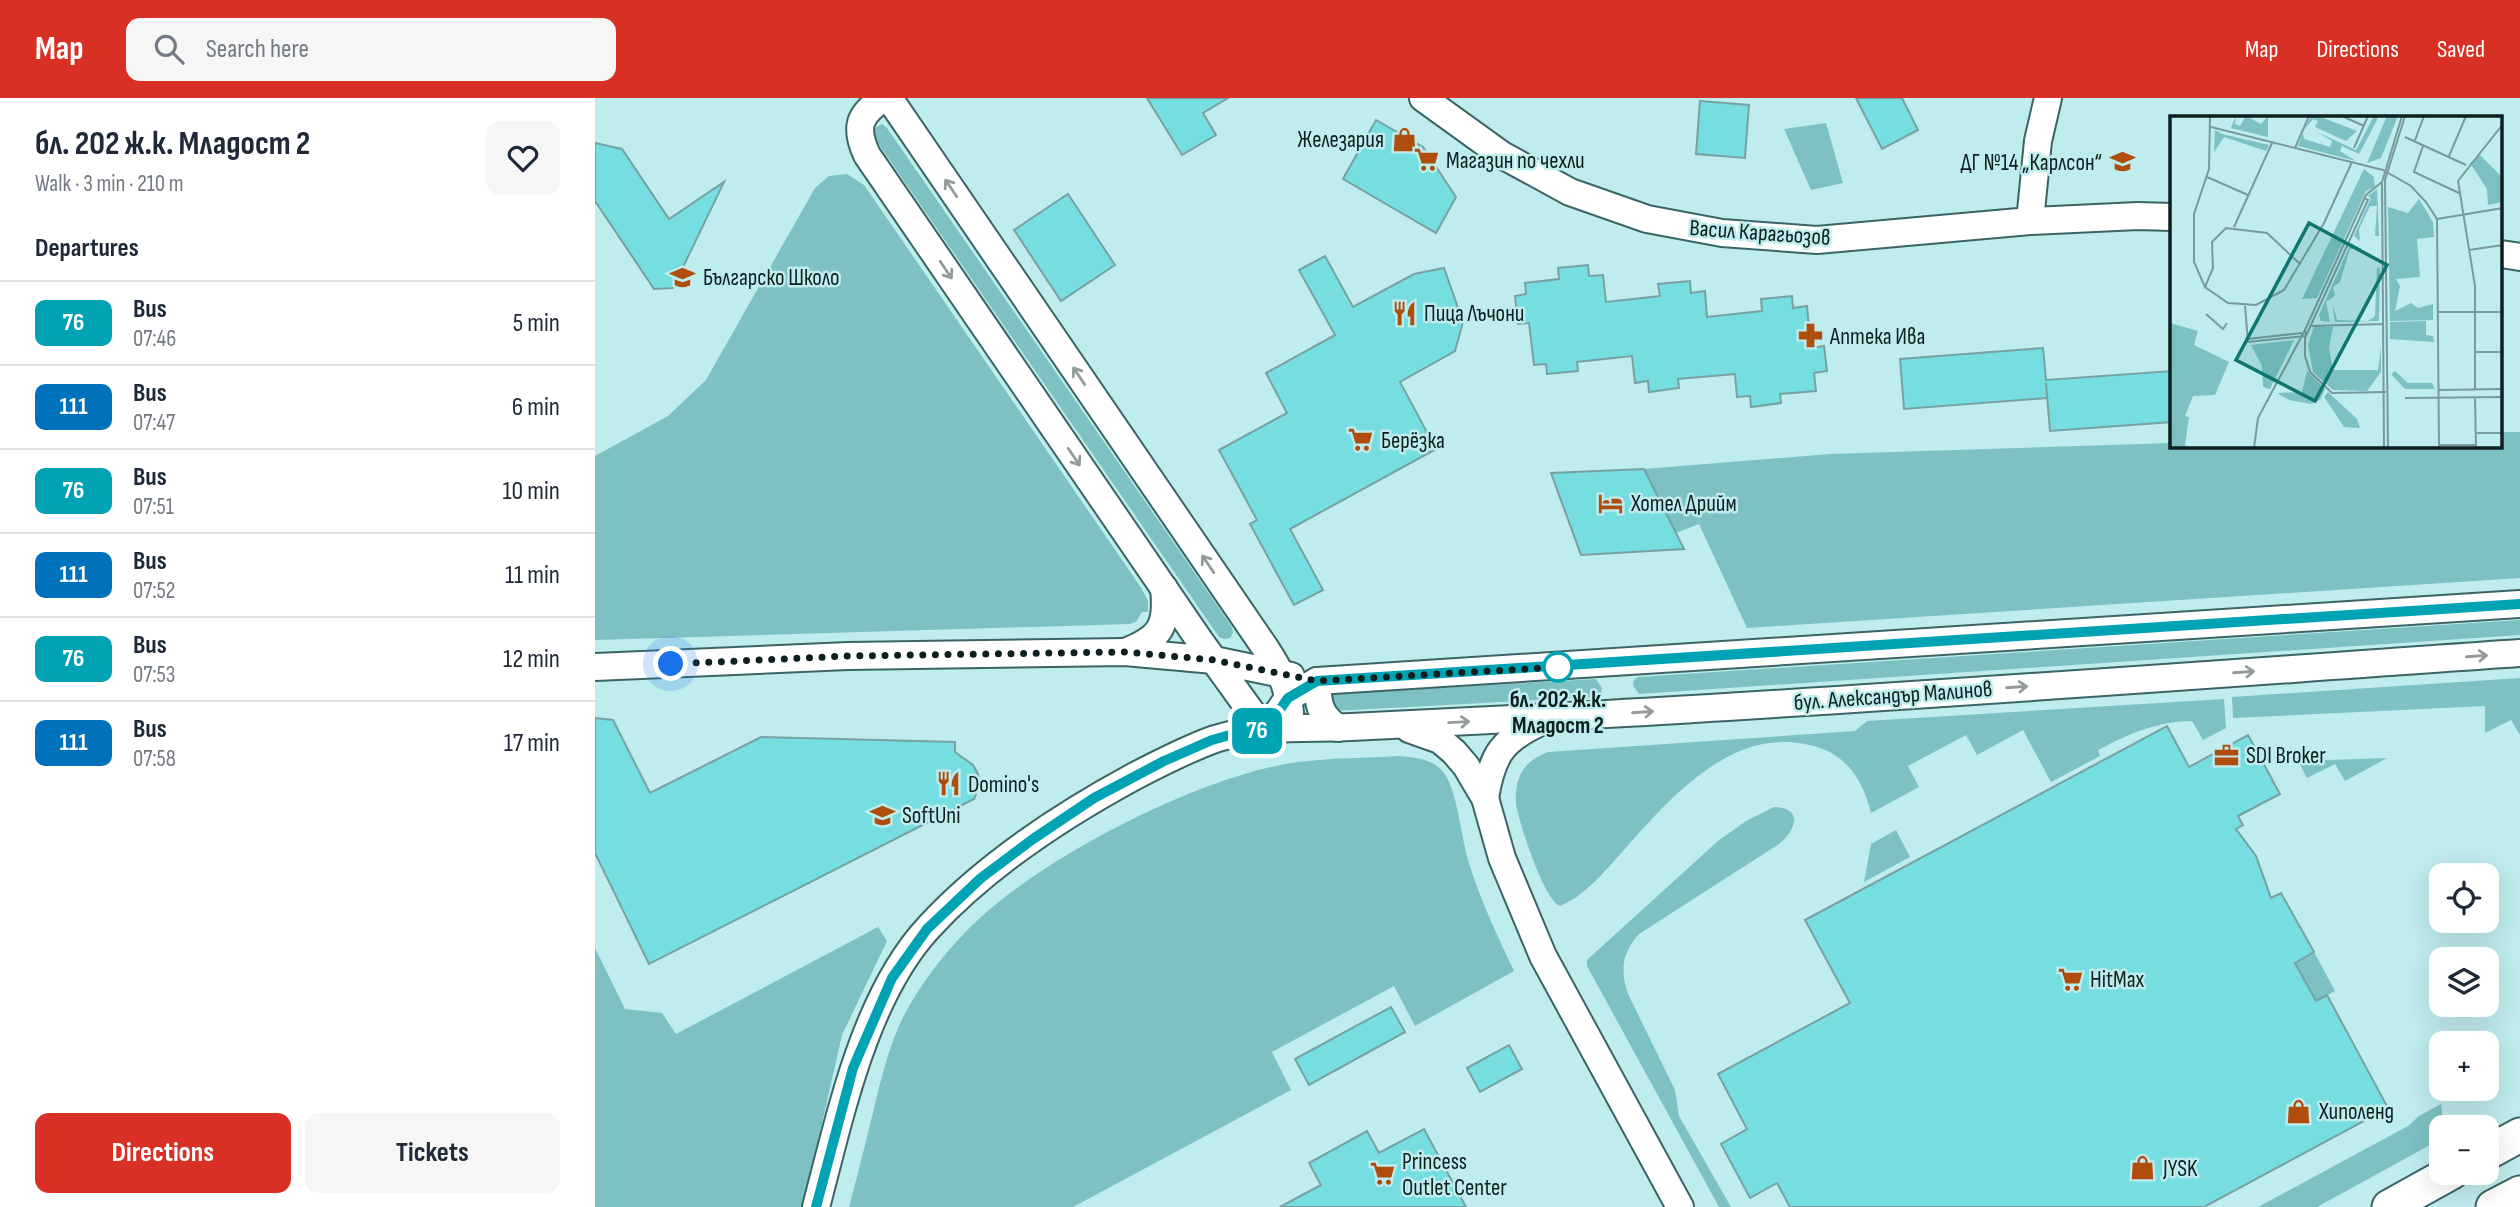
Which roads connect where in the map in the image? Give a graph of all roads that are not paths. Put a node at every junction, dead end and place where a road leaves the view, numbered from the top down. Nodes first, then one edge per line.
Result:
1 (887, 98) edge
2 (1423, 98) edge
3 (2048, 98) edge
4 (2170, 217) edge
5 (2030, 221) junction
6 (1164, 588) junction
7 (2520, 604) edge
8 (1246, 620) junction
9 (1125, 652) junction
10 (2520, 653) edge
11 (1214, 660) junction
12 (595, 667) edge
13 (1317, 681) junction
14 (1285, 686) junction
15 (1551, 718) junction
16 (1391, 725) junction
17 (1338, 728) junction
18 (1278, 730) junction
19 (1485, 798) junction
20 (2520, 1135) edge
21 (2499, 1146) edge
22 (2429, 1185) edge
23 (2520, 1192) edge
24 (816, 1207) edge
25 (1680, 1207) edge
26 (2389, 1207) edge
27 (2493, 1207) edge

1 -> 6 street
8 -> 1 street
2 - 5 street, Васил Карагьозов
3 - 5 street
4 - 5 street, Васил Карагьозов
6 - 9 street
6 - 11 street
7 - 13 street
8 - 11 street
8 - 14 street
9 - 11 street
9 - 12 street
15 -> 10 street, бул. Александър Малинов
11 - 14 street
11 - 18 street
13 - 14 street
13 - 17 street
14 - 18 street
16 -> 15 street, бул. Александър Малинов
15 - 19 street
16 - 17 street, бул. Александър Малинов
16 - 19 street
17 - 18 street, бул. Александър Малинов
18 - 24 street, бул. Александър Малинов
19 - 25 street
20 - 21 main road
22 - 26 main road
23 - 27 main road

